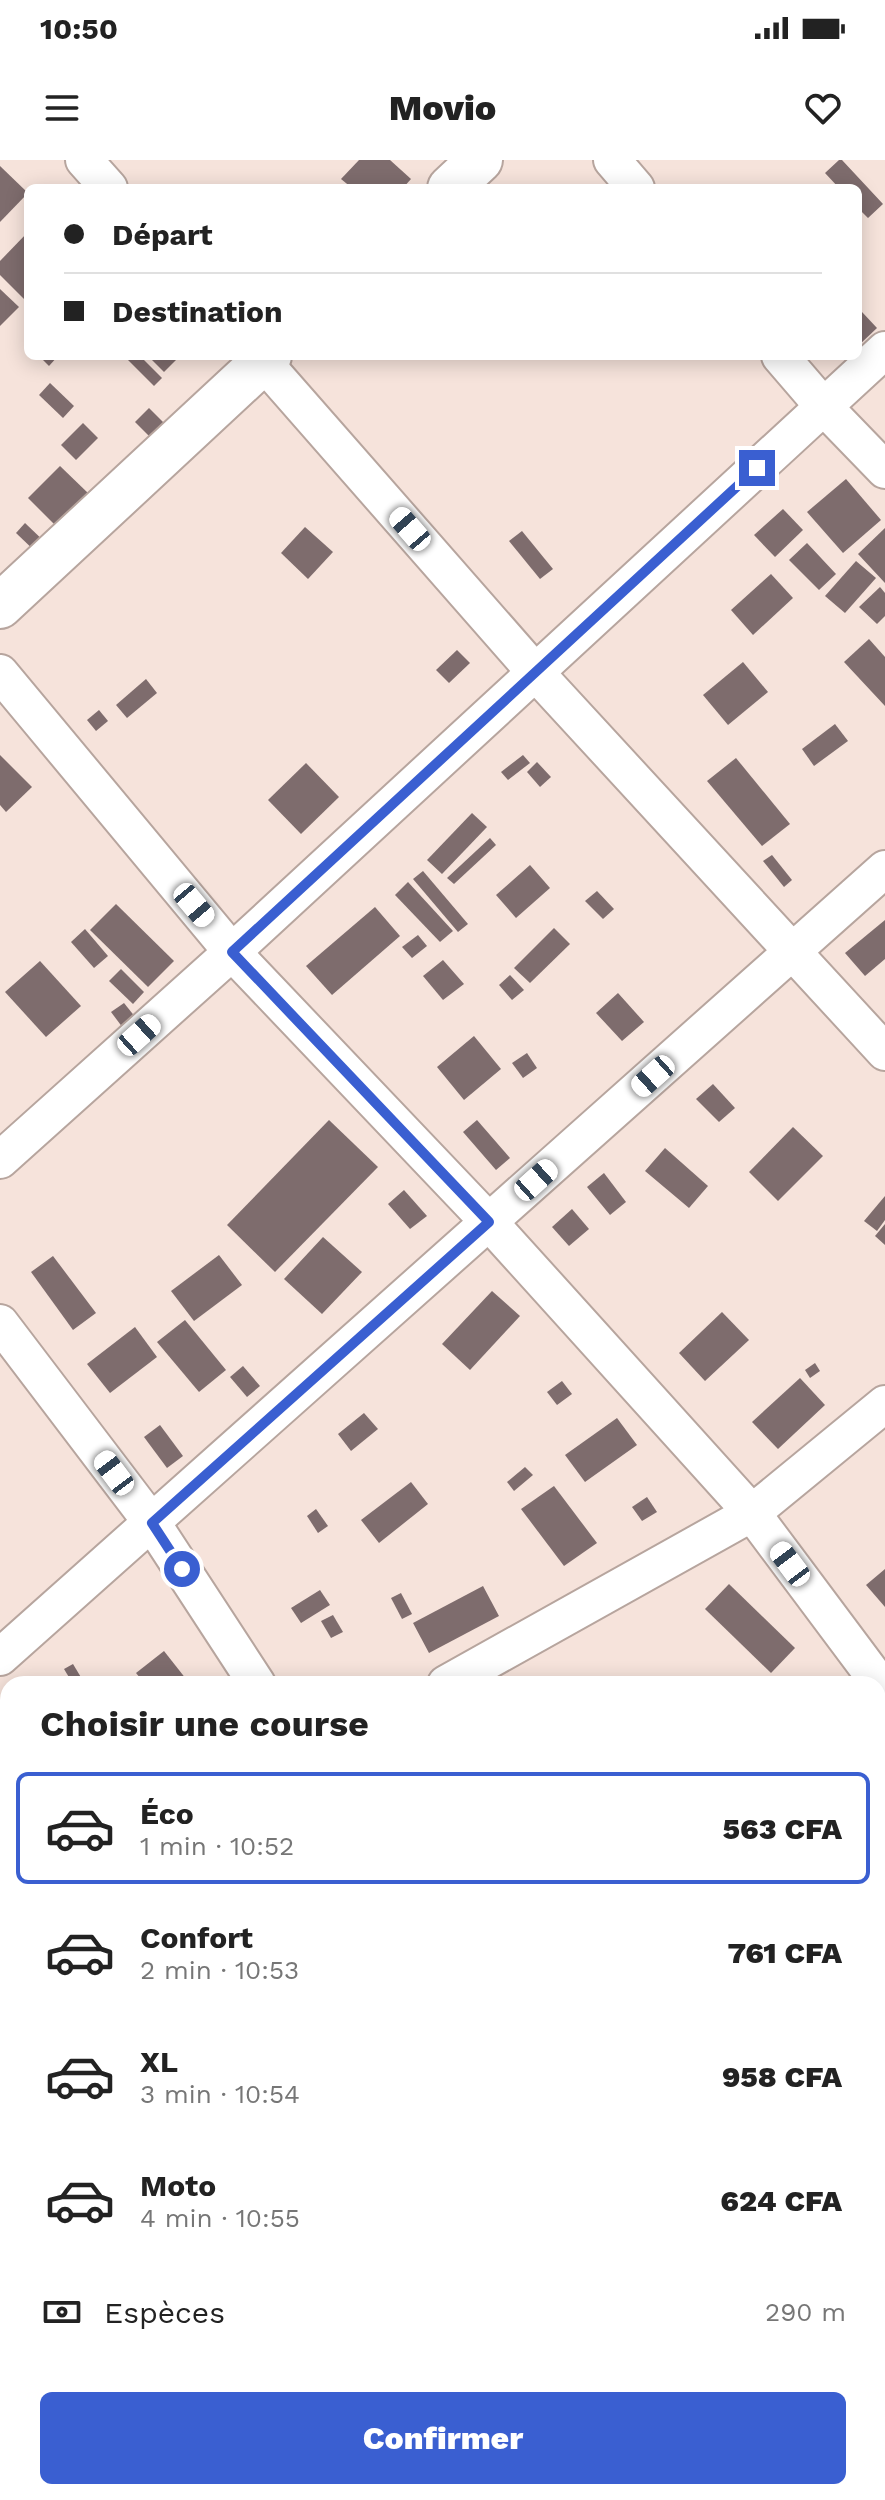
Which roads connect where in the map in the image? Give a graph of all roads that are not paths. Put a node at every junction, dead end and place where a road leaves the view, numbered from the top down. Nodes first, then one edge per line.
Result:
1 (84, 160) edge
2 (480, 160) edge
3 (612, 160) edge
4 (105, 184) edge
5 (454, 184) edge
6 (633, 184) edge
7 (885, 350) edge
8 (261, 360) edge
9 (265, 360) edge
10 (783, 360) edge
11 (823, 406) junction
12 (885, 470) edge
13 (0, 606) edge
14 (535, 672) junction
15 (0, 673) edge
16 (885, 869) edge
17 (232, 952) junction
18 (793, 952) junction
19 (885, 1052) edge
20 (0, 1160) edge
21 (489, 1222) junction
22 (0, 1323) edge
23 (885, 1404) edge
24 (752, 1513) junction
25 (152, 1523) junction
26 (0, 1657) edge
27 (252, 1676) edge
28 (460, 1676) edge
29 (874, 1676) edge

1 - 4 street
2 - 5 street
3 - 6 street
7 - 11 street
8 - 13 street
9 - 14 street
10 - 11 street
11 - 12 street
11 - 14 street
14 - 17 street
14 - 18 street
15 - 17 street
16 - 18 street
17 - 20 street
17 - 21 street
18 - 19 street
18 - 21 street
21 - 24 street
21 - 25 street
22 - 25 street
23 - 24 street
24 - 28 street
24 - 29 street
25 - 26 street
25 - 27 street

